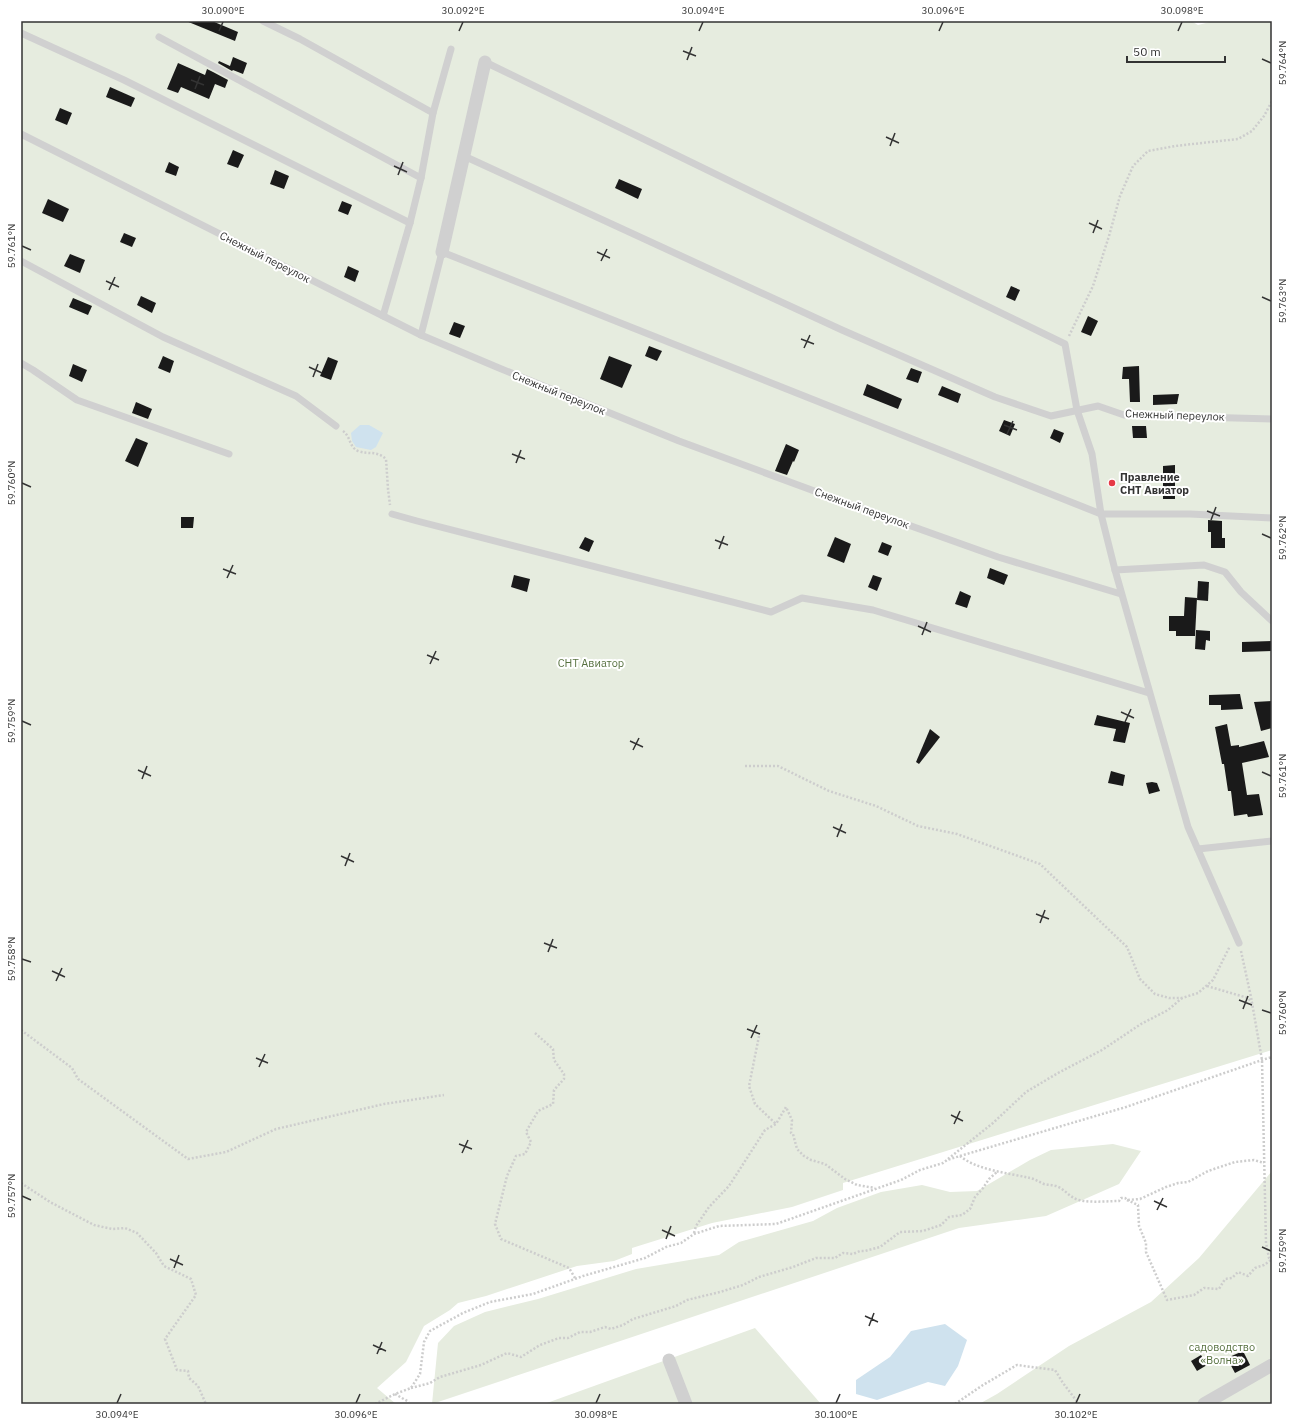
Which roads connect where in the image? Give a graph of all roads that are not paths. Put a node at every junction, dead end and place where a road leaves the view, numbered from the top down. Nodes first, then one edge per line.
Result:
1 (263, 21) edge
2 (21, 33) edge
3 (159, 37) dead end
4 (451, 49) dead end
5 (485, 62) joint
6 (433, 113) junction
7 (21, 134) edge
8 (464, 156) junction
9 (421, 178) junction
10 (410, 224) junction
11 (442, 252) junction
12 (21, 260) edge
13 (383, 316) junction
14 (421, 335) junction
15 (21, 363) edge
16 (1077, 410) junction
17 (1272, 419) edge
18 (336, 426) road end
19 (229, 454) dead end
20 (392, 514) road end
21 (1101, 514) junction
22 (1272, 518) edge
23 (1115, 570) junction
24 (1121, 594) junction
25 (1272, 621) edge
26 (1149, 693) junction
27 (1272, 841) edge
28 (1198, 849) junction
29 (1239, 943) road end
30 (669, 1360) dead end
31 (1272, 1365) edge
32 (686, 1404) edge
33 (1204, 1404) edge

1 - 6 lane
2 - 10 lane
3 - 9 lane
4 - 6 lane
5 - 8 street
5 - 16 lane
6 - 9 lane
7 - 13 lane, Снежный переулок
8 - 11 street
8 - 16 lane, Снежный переулок
9 - 10 lane
10 - 13 lane
11 - 14 lane
11 - 21 lane
12 - 18 lane
13 - 14 lane, Снежный переулок
14 - 24 lane, Снежный переулок
15 - 19 lane
16 - 17 lane, Снежный переулок
16 - 21 lane
20 - 26 lane
21 - 22 lane
21 - 23 lane
23 - 24 lane
23 - 25 lane
24 - 26 lane
26 - 28 lane
27 - 28 lane
28 - 29 lane
30 - 32 street
31 - 33 street

